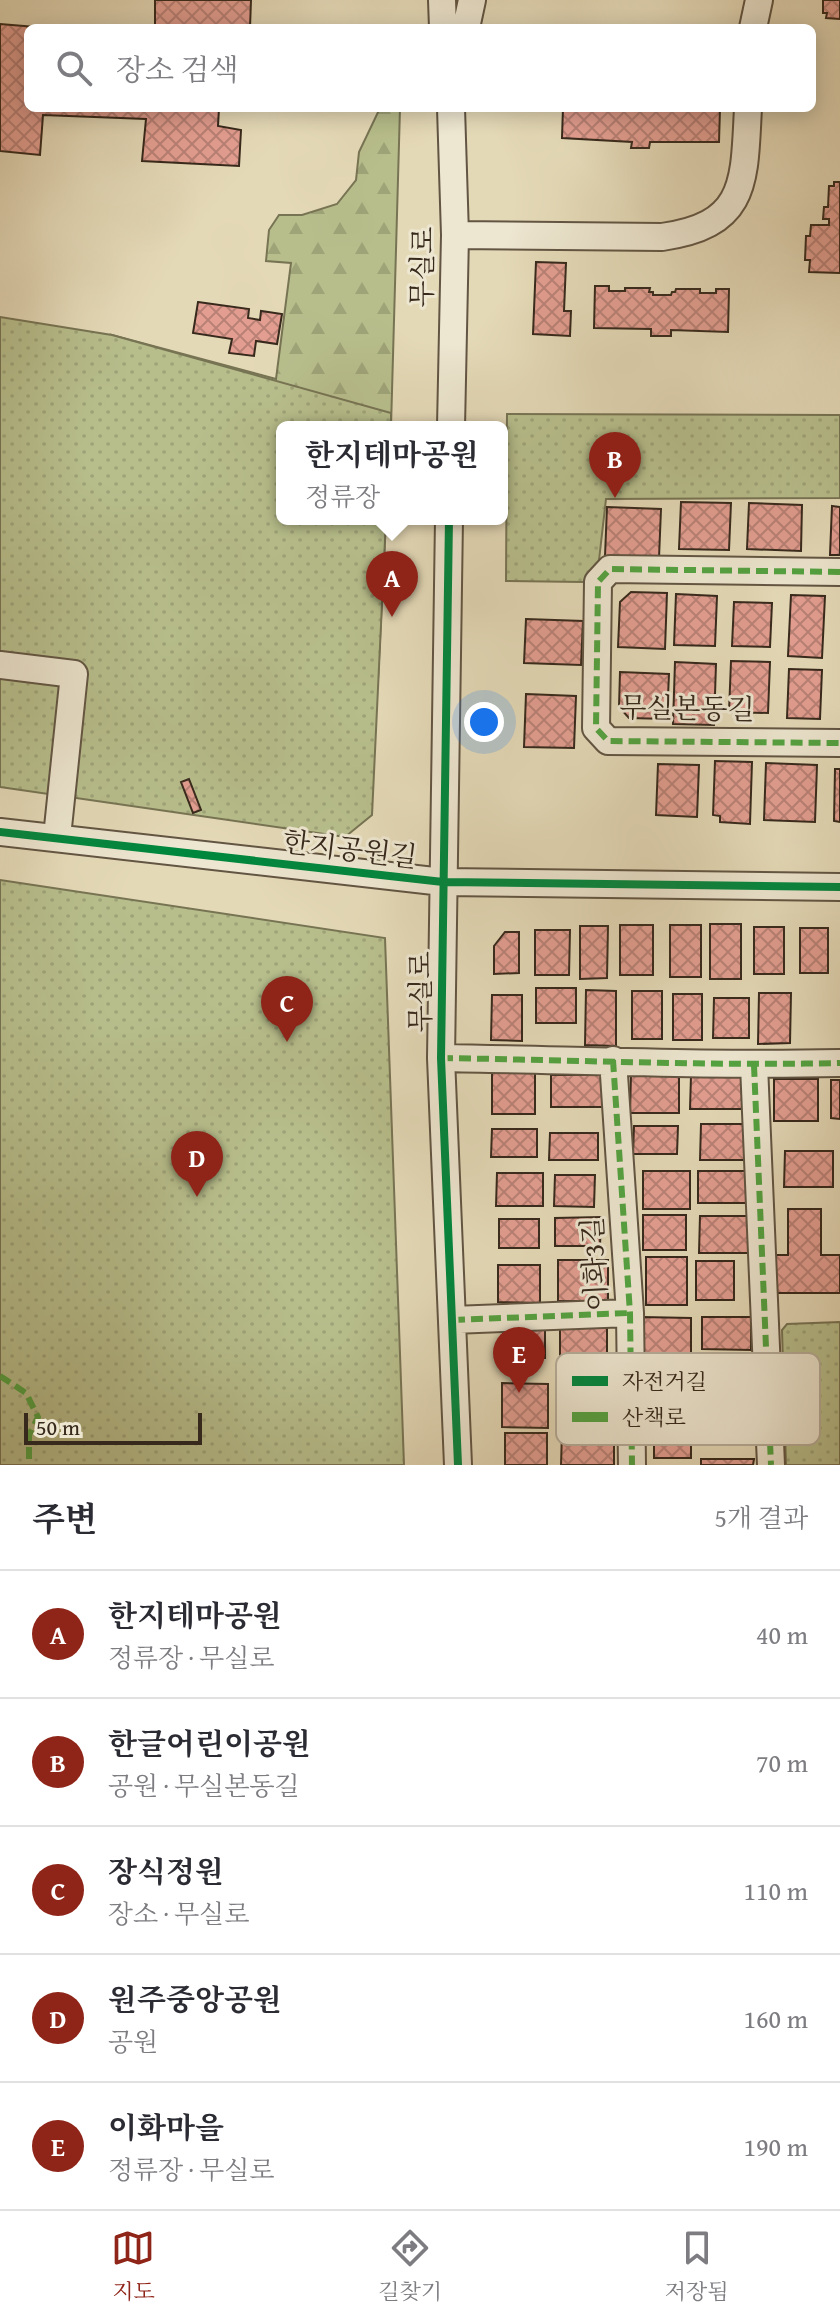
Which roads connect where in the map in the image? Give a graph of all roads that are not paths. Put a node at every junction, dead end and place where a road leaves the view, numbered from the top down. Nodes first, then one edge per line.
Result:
1 (759, 0) edge
2 (753, 24) edge
3 (451, 112) edge
4 (748, 112) edge
5 (455, 235) junction
6 (451, 421) edge
7 (449, 525) edge
8 (840, 572) edge
9 (0, 665) edge
10 (840, 743) edge
11 (0, 832) edge
12 (57, 837) junction
13 (443, 882) junction
14 (840, 887) edge
15 (441, 1058) junction
16 (613, 1060) junction
17 (840, 1063) edge
18 (754, 1065) junction
19 (630, 1313) junction
20 (453, 1320) junction
21 (631, 1353) edge
22 (766, 1353) edge
23 (632, 1445) edge
24 (770, 1445) edge
25 (458, 1465) edge
26 (632, 1465) edge
27 (771, 1465) edge

1 - 2 street
3 - 5 street, 무실로
4 - 5 street
5 - 6 street, 무실로
7 - 13 street, 무실로
8 - 10 street, 무실본동길
9 - 12 street
11 - 12 street, 한지공원길
12 - 13 street, 한지공원길
13 - 14 street, 한지공원길
13 - 15 street, 무실로
15 - 16 street
15 - 20 street, 무실로
16 - 18 street
16 - 19 street, 이화3길
17 - 18 street
18 - 22 street
19 - 20 street
19 - 21 street, 이화3길
20 - 25 street, 무실로
23 - 26 street, 이화3길
24 - 27 street

